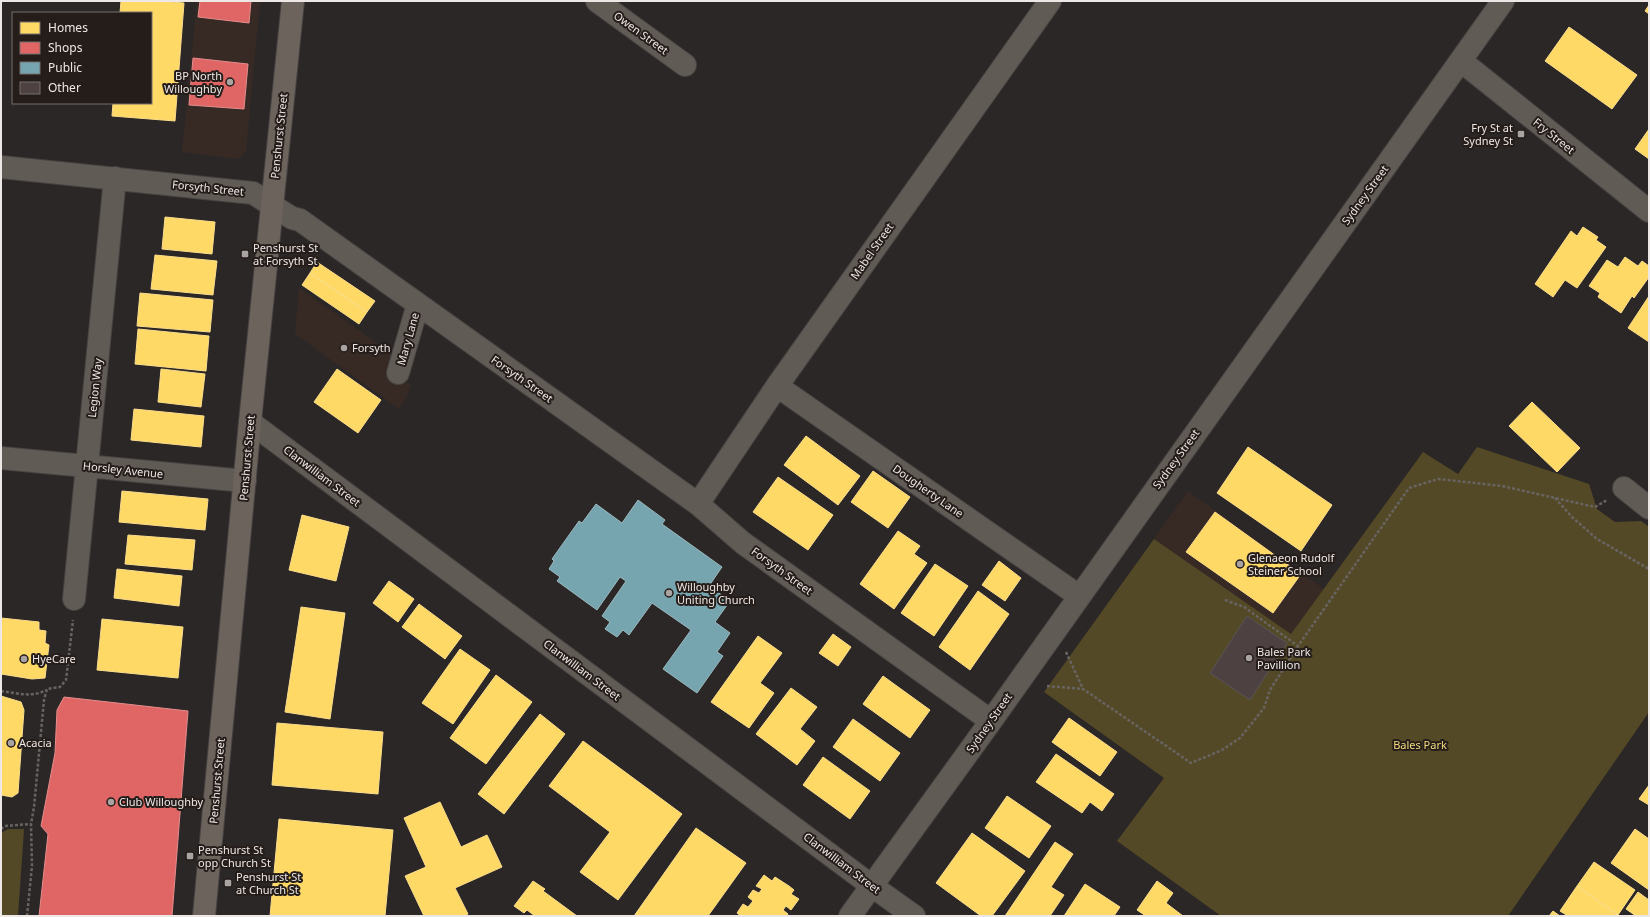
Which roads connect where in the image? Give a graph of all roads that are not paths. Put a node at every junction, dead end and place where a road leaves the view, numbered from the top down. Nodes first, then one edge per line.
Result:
1 (293, 1) edge
2 (597, 1) edge
3 (1050, 1) edge
4 (1503, 1) edge
5 (1460, 61) junction
6 (685, 64) dead end
7 (1, 167) edge
8 (115, 178) junction
9 (272, 205) junction
10 (1649, 211) edge
11 (418, 304) junction
12 (398, 373) dead end
13 (777, 386) junction
14 (250, 422) junction
15 (1, 458) edge
16 (87, 466) junction
17 (245, 481) junction
18 (1624, 488) road end
19 (698, 504) junction
20 (1649, 508) edge
21 (1079, 596) junction
22 (74, 599) road end
23 (991, 721) junction
24 (872, 886) junction
25 (204, 916) edge
26 (850, 916) edge
27 (914, 916) edge

1 - 9 main road, Penshurst Street
2 - 6 street, Owen Street
3 - 13 street, Mabel Street
4 - 5 street, Sydney Street
5 - 10 street, Fry Street
5 - 21 street, Sydney Street
7 - 8 street, Forsyth Street
8 - 9 street, Forsyth Street
8 - 16 street, Legion Way
9 - 11 street, Forsyth Street
9 - 14 main road, Penshurst Street
11 - 12 street, Mary Lane
11 - 19 street, Forsyth Street
13 - 19 street, Mabel Street
13 - 21 street, Dougherty Lane
14 - 17 main road, Penshurst Street
14 - 24 street, Clanwilliam Street
15 - 16 street, Horsley Avenue
16 - 17 street, Horsley Avenue
16 - 22 street, Legion Way
17 - 25 main road, Penshurst Street
18 - 20 street
19 - 23 street, Forsyth Street
21 - 23 street, Sydney Street
23 - 24 street, Sydney Street
24 - 26 street, Sydney Street
24 - 27 street, Clanwilliam Street

